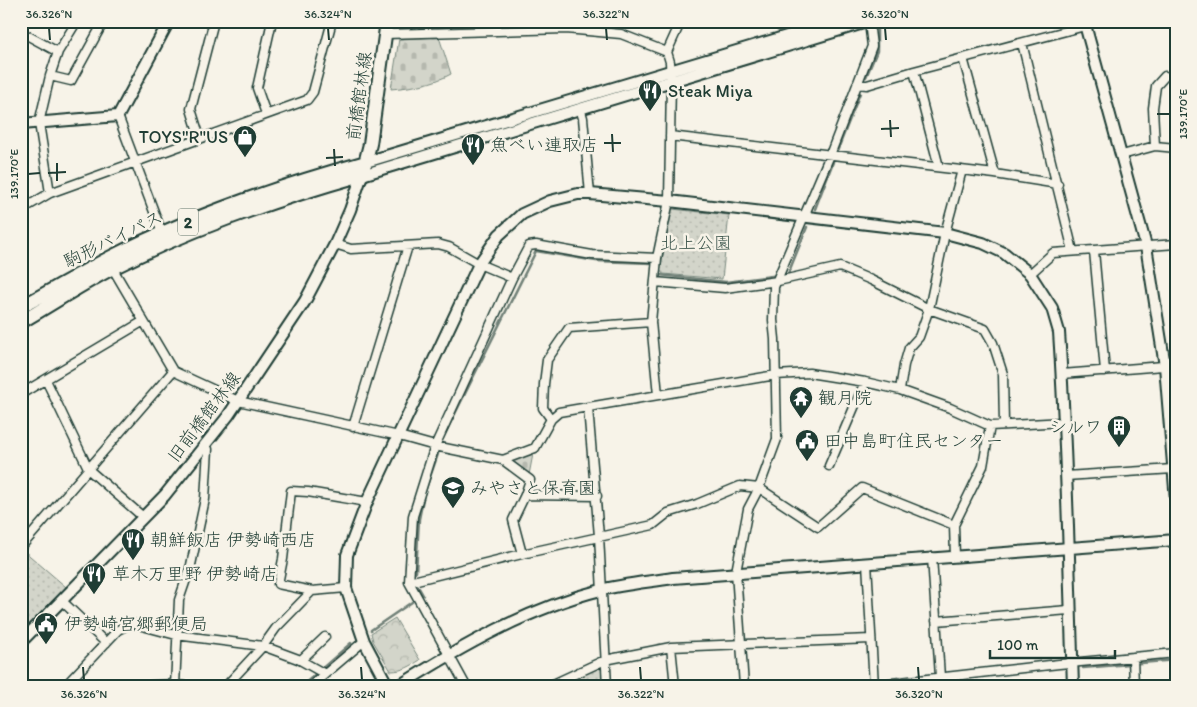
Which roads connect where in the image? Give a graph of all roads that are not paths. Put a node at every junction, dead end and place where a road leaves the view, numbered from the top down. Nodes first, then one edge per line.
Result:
1 (77, 21) edge
2 (104, 21) edge
3 (169, 21) edge
4 (214, 21) edge
5 (332, 21) edge
6 (680, 21) edge
7 (837, 21) edge
8 (869, 21) edge
9 (270, 22) edge
10 (1085, 24) edge
11 (568, 25) edge
12 (386, 28) edge
13 (21, 32) edge
14 (1022, 43) junction
15 (58, 52) junction
16 (667, 52) junction
17 (963, 58) junction
18 (914, 71) junction
19 (50, 76) junction
20 (671, 76) junction
21 (1165, 76) dead end
22 (857, 84) junction
23 (580, 108) junction
24 (266, 114) junction
25 (118, 116) junction
26 (39, 122) junction
27 (21, 124) edge
28 (670, 136) junction
29 (200, 138) junction
30 (1155, 146) junction
31 (1176, 148) edge
32 (830, 155) junction
33 (1122, 155) junction
34 (366, 162) junction
35 (134, 163) junction
36 (939, 167) junction
37 (962, 170) junction
38 (995, 174) junction
39 (362, 175) junction
40 (1058, 184) junction
41 (50, 193) junction
42 (590, 194) junction
43 (669, 201) junction
44 (21, 210) edge
45 (804, 217) junction
46 (162, 233) junction
47 (946, 233) junction
48 (335, 244) junction
49 (1176, 244) edge
50 (408, 246) junction
51 (1146, 246) junction
52 (1073, 251) junction
53 (1094, 251) junction
54 (658, 258) junction
55 (479, 264) junction
56 (113, 268) junction
57 (1030, 274) junction
58 (512, 278) junction
59 (778, 281) junction
60 (655, 282) junction
61 (21, 308) edge
62 (929, 309) junction
63 (21, 322) edge
64 (142, 322) junction
65 (651, 322) junction
66 (1170, 366) edge
67 (172, 371) junction
68 (1105, 371) junction
69 (776, 374) junction
70 (1062, 374) junction
71 (46, 380) junction
72 (865, 382) junction
73 (900, 390) junction
74 (21, 394) edge
75 (658, 395) junction
76 (238, 401) junction
77 (588, 408) junction
78 (551, 419) junction
79 (1064, 422) junction
80 (1004, 424) junction
81 (990, 426) junction
82 (353, 427) junction
83 (399, 436) junction
84 (204, 446) junction
85 (435, 446) junction
86 (503, 460) junction
87 (828, 466) dead end
88 (1173, 469) junction
89 (89, 470) junction
90 (1066, 476) junction
91 (760, 488) junction
92 (525, 495) junction
93 (597, 496) junction
94 (1176, 501) edge
95 (367, 502) junction
96 (143, 517) junction
97 (954, 525) junction
98 (600, 536) junction
99 (1176, 540) edge
100 (21, 547) edge
101 (1070, 547) junction
102 (522, 554) junction
103 (932, 557) junction
104 (955, 557) junction
105 (867, 563) junction
106 (736, 572) junction
107 (409, 582) junction
108 (346, 588) junction
109 (602, 590) junction
110 (312, 591) junction
111 (62, 601) junction
112 (1069, 610) junction
113 (936, 621) junction
114 (176, 635) junction
115 (325, 637) dead end
116 (871, 639) junction
117 (364, 641) junction
118 (21, 642) edge
119 (106, 644) junction
120 (740, 644) junction
121 (263, 646) junction
122 (671, 647) junction
123 (1176, 653) edge
124 (448, 654) junction
125 (1133, 657) junction
126 (301, 660) junction
127 (605, 660) junction
128 (1072, 663) junction
129 (325, 674) junction
130 (940, 677) junction
131 (174, 685) edge
132 (65, 686) edge
133 (141, 686) edge
134 (185, 686) edge
135 (226, 686) edge
136 (311, 686) edge
137 (388, 686) edge
138 (400, 686) edge
139 (466, 686) edge
140 (549, 686) edge
141 (607, 686) edge
142 (675, 686) edge
143 (744, 686) edge
144 (874, 686) edge
145 (1073, 686) edge
146 (1134, 686) edge

1 - 15 street
2 - 19 street
3 - 25 street
4 - 29 street
5 - 24 street
6 - 16 street
7 - 20 street
8 - 20 street
8 - 22 street
9 - 24 street
10 - 14 street
10 - 33 street
11 - 12 street
11 - 16 street
12 - 34 main road, 前橋館林線
13 - 15 street
14 - 17 street
14 - 40 street
15 - 19 street
16 - 20 street
17 - 18 street
17 - 38 street
18 - 22 street
18 - 36 street
19 - 26 street
20 - 23 street
20 - 28 street
20 - 34 street
21 - 30 street
22 - 32 street
23 - 39 street
23 - 42 street
24 - 29 street
25 - 26 street
25 - 35 street
26 - 27 street
26 - 41 street
28 - 32 street
28 - 43 street
29 - 35 street
30 - 31 street
30 - 33 street
32 - 36 street
32 - 45 street
33 - 51 street
34 - 39 main road, 前橋館林線
34 - 46 main road, 駒形バイパス / 2
35 - 41 street
35 - 46 street
36 - 37 street
37 - 38 street
37 - 47 street
38 - 40 street
39 - 48 street, 旧前橋館林線
39 - 56 main road, 駒形バイパス / 2
40 - 52 street
41 - 44 street
42 - 43 street
42 - 55 street
43 - 45 street
43 - 54 street
45 - 47 street
45 - 59 street
46 - 61 main road, 駒形バイパス / 2
47 - 57 street
47 - 62 street
48 - 50 street
48 - 76 street, 旧前橋館林線
49 - 51 street
50 - 55 street
50 - 82 street
51 - 53 street
51 - 66 street
52 - 53 street
52 - 57 street
53 - 68 street
54 - 58 street
54 - 60 street
55 - 58 street
55 - 83 street
56 - 63 main road, 駒形バイパス / 2
56 - 64 street
57 - 70 street
58 - 85 street
59 - 60 street
59 - 62 street
59 - 69 street
60 - 65 street
62 - 73 street
62 - 80 street
64 - 67 street
64 - 71 street
65 - 75 street
65 - 78 street
66 - 68 street
66 - 88 street
67 - 76 street
67 - 89 street
68 - 70 street
69 - 72 street
69 - 75 street
69 - 91 street
70 - 79 street
71 - 74 street
71 - 89 street
72 - 73 street
72 - 87 street
73 - 81 street
75 - 77 street
76 - 82 street
76 - 84 street, 旧前橋館林線
77 - 78 street
77 - 93 street
78 - 86 street
79 - 80 street
79 - 90 street
80 - 81 street
81 - 97 street
82 - 83 street
83 - 85 street
83 - 95 street
84 - 96 street, 旧前橋館林線
84 - 114 street
85 - 86 street
85 - 107 street
86 - 92 street
88 - 90 street
88 - 94 street
89 - 96 street
89 - 100 street
90 - 101 street
91 - 97 street
91 - 98 street
91 - 106 street
92 - 93 street
92 - 102 street
93 - 98 street
95 - 108 street
95 - 110 street
96 - 111 street, 旧前橋館林線
97 - 104 street
98 - 102 street
98 - 109 street
99 - 101 street
101 - 104 street
101 - 112 street
102 - 107 street
103 - 104 street
103 - 105 street
103 - 113 street
105 - 106 street
105 - 116 street
106 - 109 street
106 - 120 street
107 - 124 street
108 - 110 street
108 - 117 street
109 - 124 street
109 - 127 street
110 - 121 street
111 - 118 street, 旧前橋館林線
111 - 119 street
112 - 113 street
112 - 128 street
113 - 130 street
114 - 119 street
114 - 121 street
114 - 131 street
115 - 126 street
116 - 120 street
116 - 144 street
117 - 129 street
117 - 137 street
119 - 132 street
120 - 122 street
120 - 143 street
121 - 126 street
121 - 135 street
122 - 127 street
122 - 142 street
123 - 125 street
124 - 138 street
124 - 139 street
125 - 128 street
125 - 146 street
126 - 129 street
127 - 140 street
127 - 141 street
128 - 130 street
128 - 145 street
129 - 136 street
130 - 144 street
131 - 133 street
131 - 134 street

